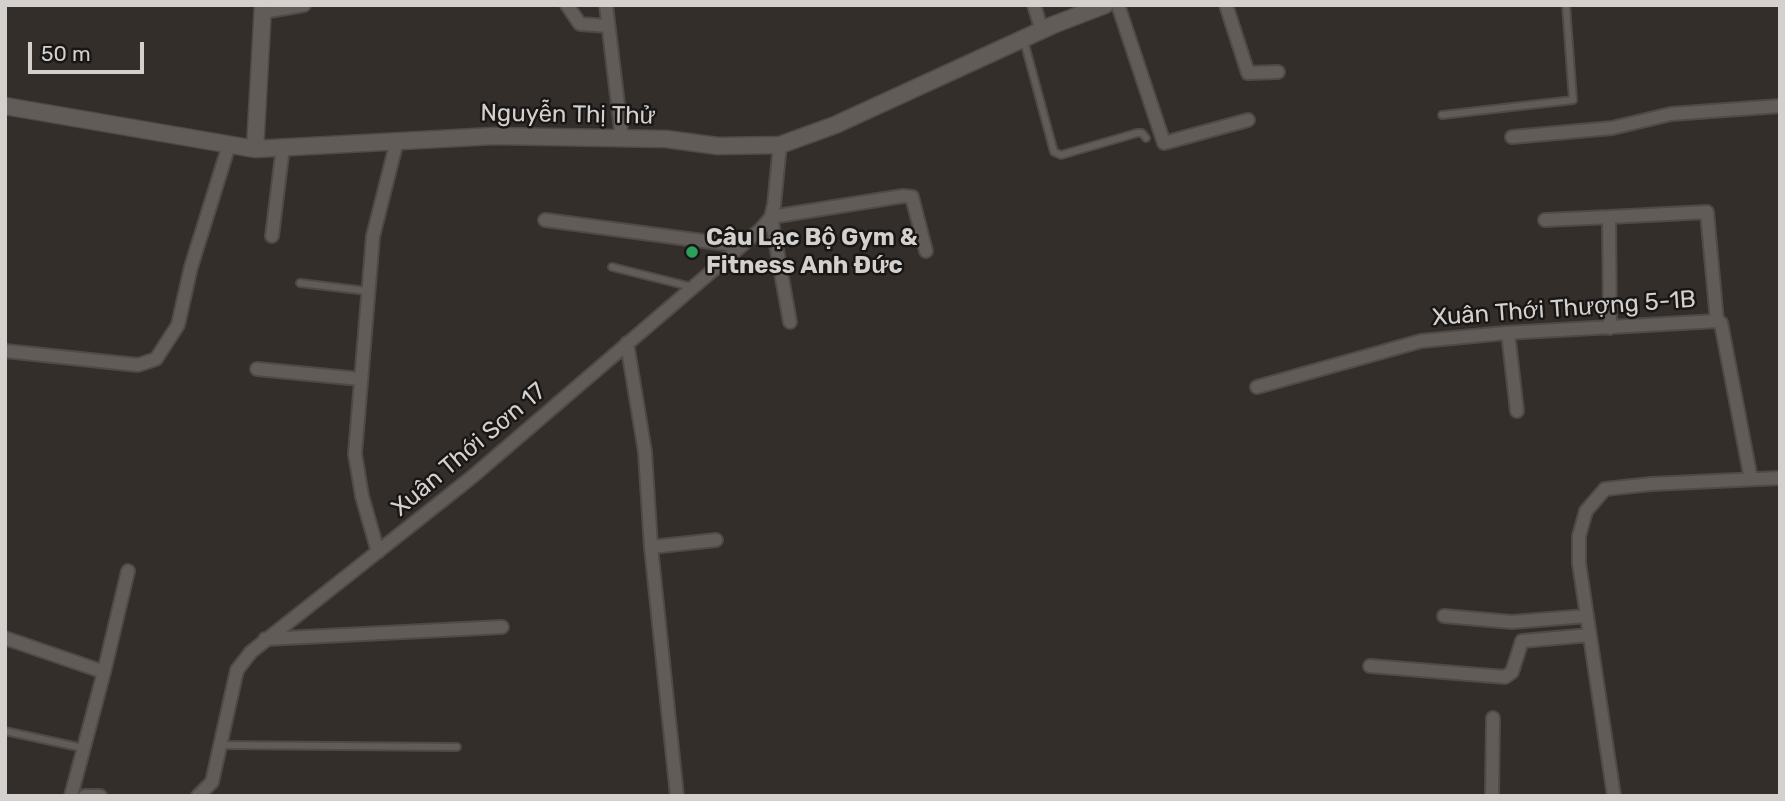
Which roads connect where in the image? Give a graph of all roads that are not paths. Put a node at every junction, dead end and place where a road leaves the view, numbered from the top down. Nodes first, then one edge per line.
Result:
1 (304, 5) edge
2 (567, 5) edge
3 (606, 5) edge
4 (1034, 5) edge
5 (1105, 5) edge
6 (1118, 5) edge
7 (1226, 5) edge
8 (1566, 5) edge
9 (263, 9) edge
10 (608, 26) junction
11 (1042, 31) junction
12 (1024, 39) junction
13 (1278, 72) dead end
14 (5, 106) edge
15 (1780, 106) edge
16 (1442, 115) dead end
17 (1248, 120) dead end
18 (1513, 137) dead end
19 (622, 138) junction
20 (1146, 138) dead end
21 (397, 141) junction
22 (229, 145) junction
23 (779, 145) junction
24 (283, 147) junction
25 (255, 149) junction
26 (771, 217) junction
27 (1609, 217) junction
28 (545, 220) dead end
29 (1545, 220) dead end
30 (272, 236) dead end
31 (741, 246) junction
32 (926, 251) dead end
33 (612, 267) dead end
34 (300, 283) dead end
35 (692, 287) junction
36 (367, 291) junction
37 (1717, 321) junction
38 (790, 322) dead end
39 (1610, 328) junction
40 (1508, 333) junction
41 (627, 343) junction
42 (5, 351) edge
43 (257, 369) dead end
44 (360, 380) junction
45 (1257, 387) dead end
46 (1517, 411) dead end
47 (1780, 478) edge
48 (1751, 479) junction
49 (716, 540) dead end
50 (651, 547) junction
51 (378, 552) junction
52 (128, 571) dead end
53 (1587, 616) junction
54 (1444, 617) dead end
55 (502, 626) dead end
56 (1590, 635) junction
57 (5, 638) edge
58 (264, 639) junction
59 (1370, 666) dead end
60 (104, 671) junction
61 (1493, 718) dead end
62 (5, 731) edge
63 (221, 745) junction
64 (457, 747) dead end
65 (83, 748) junction
66 (71, 796) edge
67 (85, 796) edge
68 (100, 796) edge
69 (198, 796) edge
70 (677, 796) edge
71 (1492, 796) edge
72 (1614, 796) edge

1 - 9 street
2 - 10 street
3 - 10 street
4 - 11 street
5 - 11 street, Nguyễn Thị Thử
6 - 17 street
7 - 13 street
8 - 16 lane
9 - 25 street
10 - 19 street
11 - 12 street, Nguyễn Thị Thử
12 - 20 lane
12 - 23 street, Nguyễn Thị Thử
14 - 22 street, Nguyễn Thị Thử
15 - 18 street
19 - 21 street, Nguyễn Thị Thử
19 - 23 street, Nguyễn Thị Thử
21 - 24 street, Nguyễn Thị Thử
21 - 36 street
22 - 25 street, Nguyễn Thị Thử
22 - 42 street
23 - 26 street
24 - 25 street, Nguyễn Thị Thử
24 - 30 street
26 - 31 street, Xuân Thới Sơn 17
26 - 32 street
26 - 38 street
27 - 29 street
27 - 37 street
27 - 39 street
28 - 31 street
31 - 35 street, Xuân Thới Sơn 17
33 - 35 lane
34 - 36 lane
35 - 41 street, Xuân Thới Sơn 17
36 - 44 street
37 - 39 street, Xuân Thới Thượng 5-1B
37 - 48 street, Xuân Thới Thượng 5-1B
39 - 40 street, Xuân Thới Thượng 5-1B
40 - 45 street, Xuân Thới Thượng 5-1B
40 - 46 street
41 - 50 street
41 - 51 street, Xuân Thới Sơn 17
43 - 44 street
44 - 51 street
47 - 48 street
48 - 53 street
49 - 50 street
50 - 70 street
51 - 58 street, Xuân Thới Sơn 17
52 - 60 street
53 - 54 street
53 - 56 street
55 - 58 street
56 - 59 street
56 - 72 street
57 - 60 street
58 - 63 street, Xuân Thới Sơn 17
60 - 65 street
61 - 71 street
62 - 65 lane
63 - 64 lane
63 - 69 street, Xuân Thới Sơn 17
65 - 66 street
67 - 68 street

